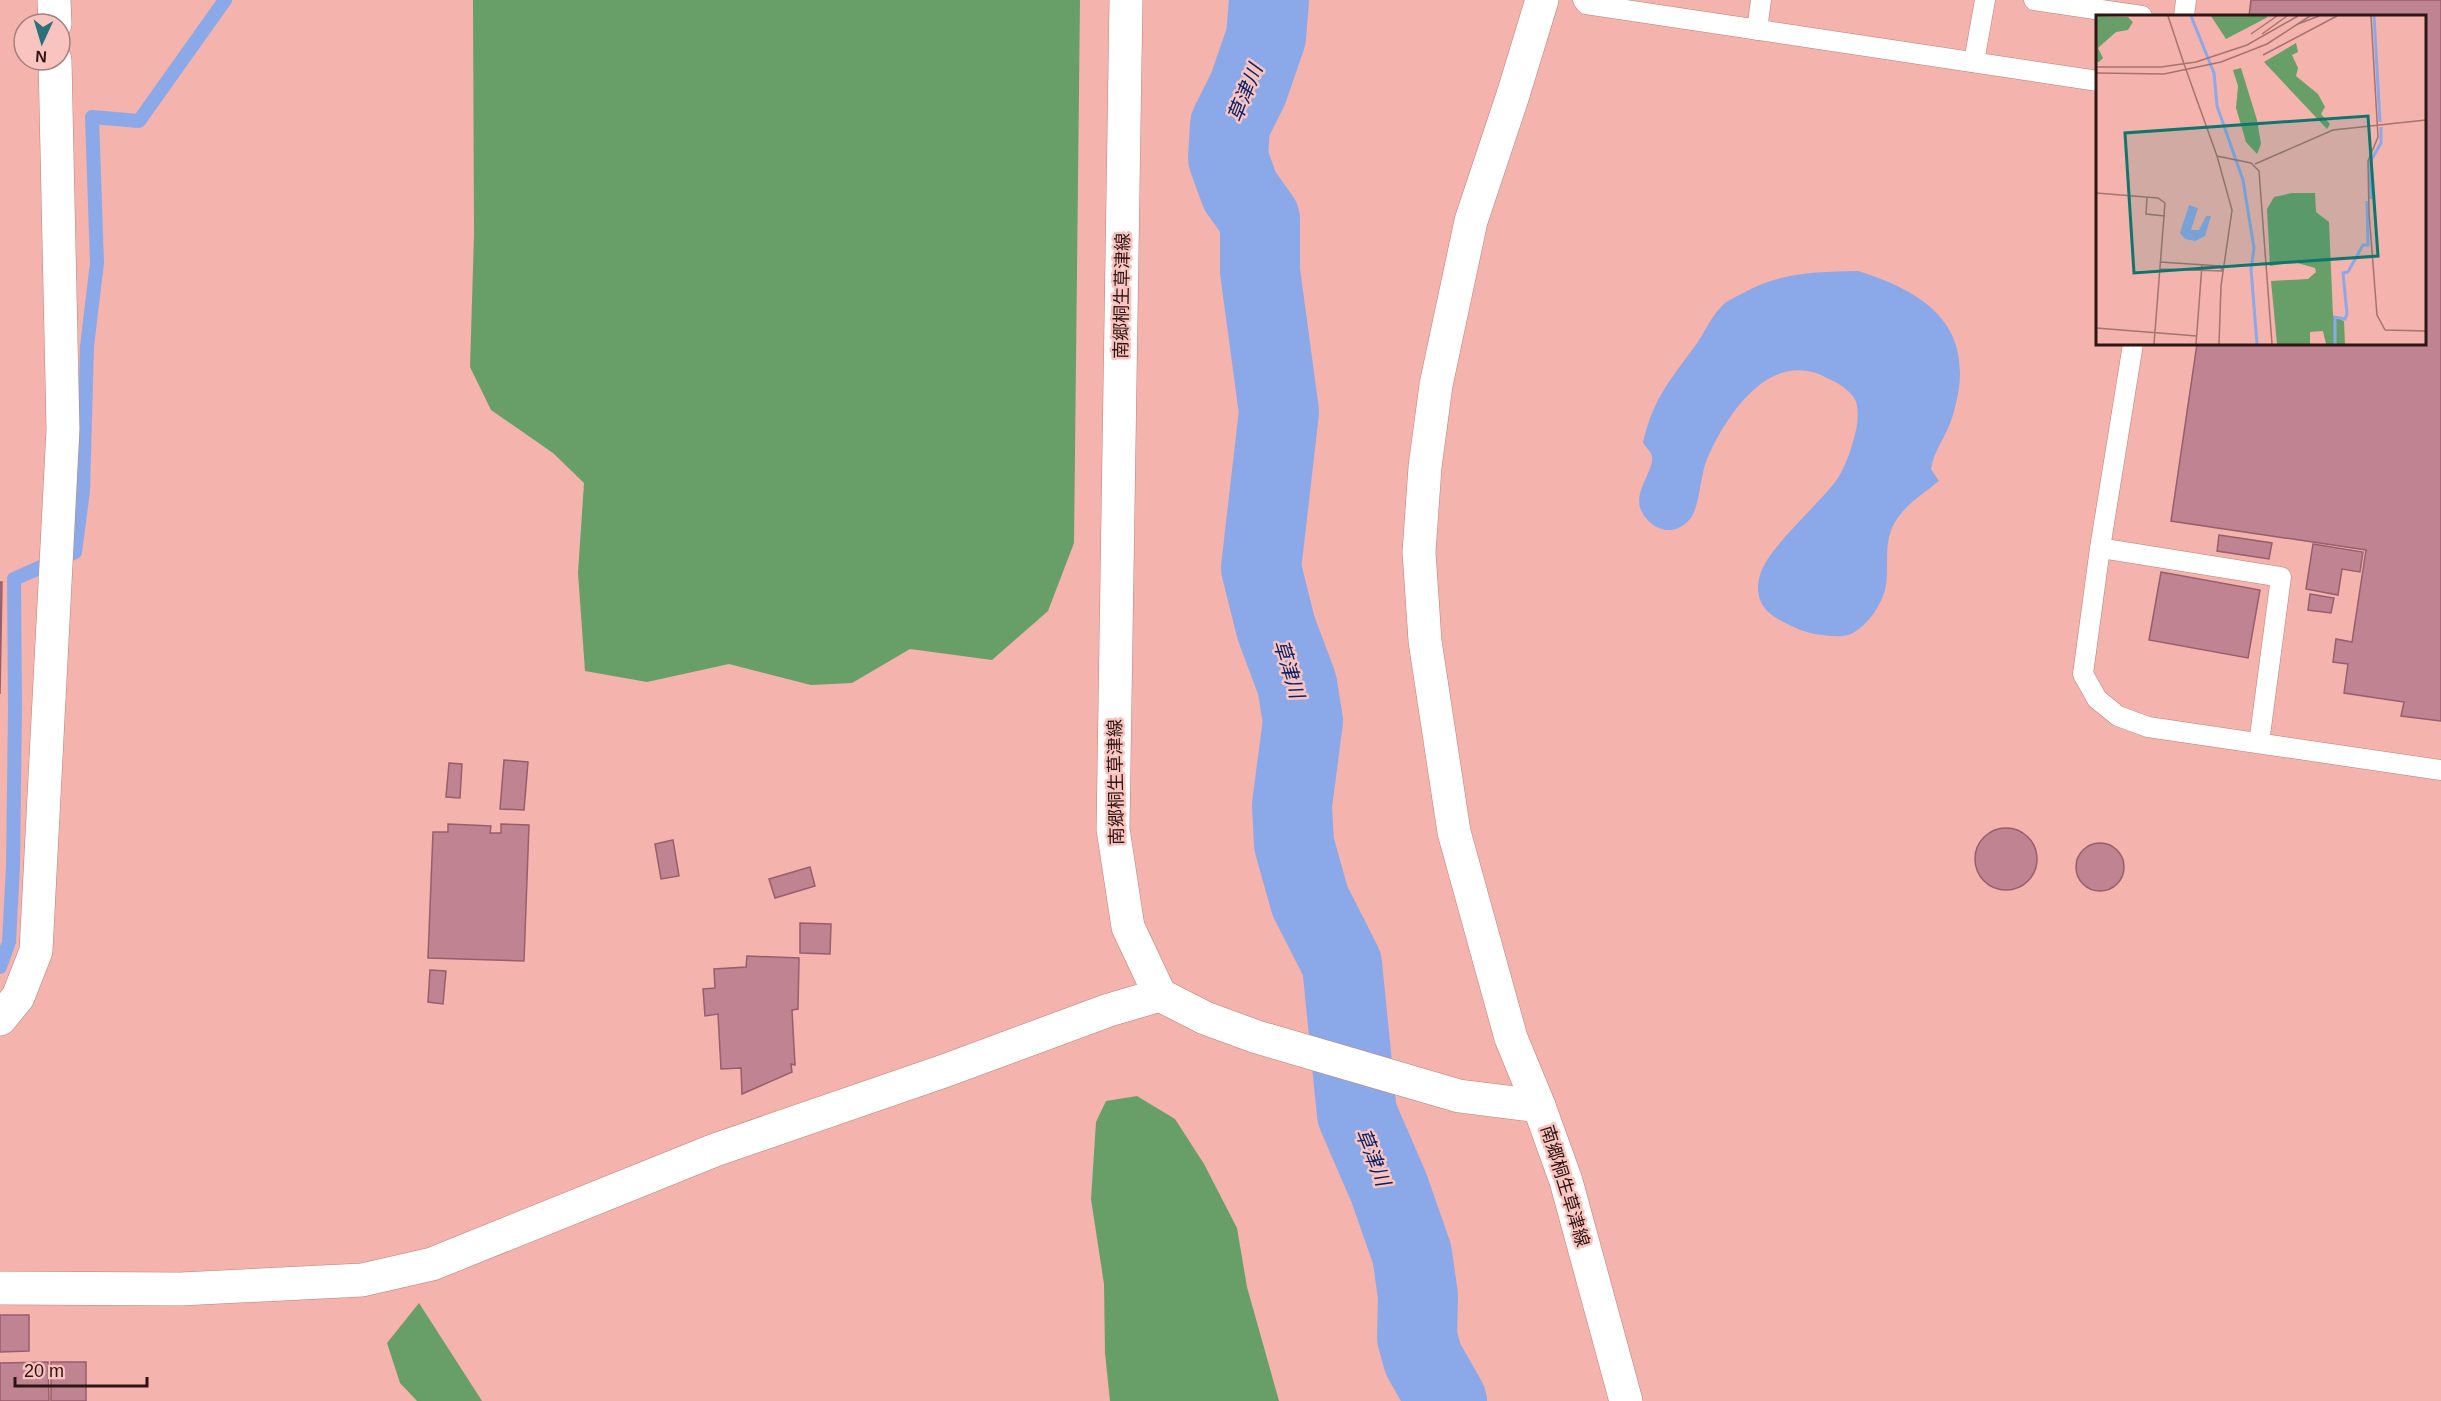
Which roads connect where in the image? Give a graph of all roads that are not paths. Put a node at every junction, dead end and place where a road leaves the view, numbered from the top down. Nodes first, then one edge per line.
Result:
1 (1126, 0) edge
2 (1542, 0) edge
3 (1583, 0) edge
4 (1761, 0) edge
5 (1985, 0) edge
6 (2034, 0) edge
7 (2186, 0) edge
8 (2135, 15) edge
9 (2184, 15) edge
10 (1757, 30) junction
11 (1974, 62) junction
12 (55, 72) edge
13 (2096, 81) edge
14 (2133, 345) edge
15 (2100, 548) junction
16 (2259, 743) junction
17 (2441, 770) edge
18 (1160, 995) junction
19 (0, 1019) edge
20 (1539, 1106) junction
21 (0, 1288) edge
22 (1626, 1401) edge

1 - 18 street, 南郷桐生草津線
2 - 20 street
3 - 10 lane
4 - 10 lane
5 - 11 lane
6 - 8 lane
7 - 9 lane
10 - 11 lane
11 - 13 lane
12 - 19 street
14 - 15 lane
15 - 16 lane
15 - 16 lane
16 - 17 lane
18 - 20 street, 南郷桐生草津線
18 - 21 street
20 - 22 street, 南郷桐生草津線

